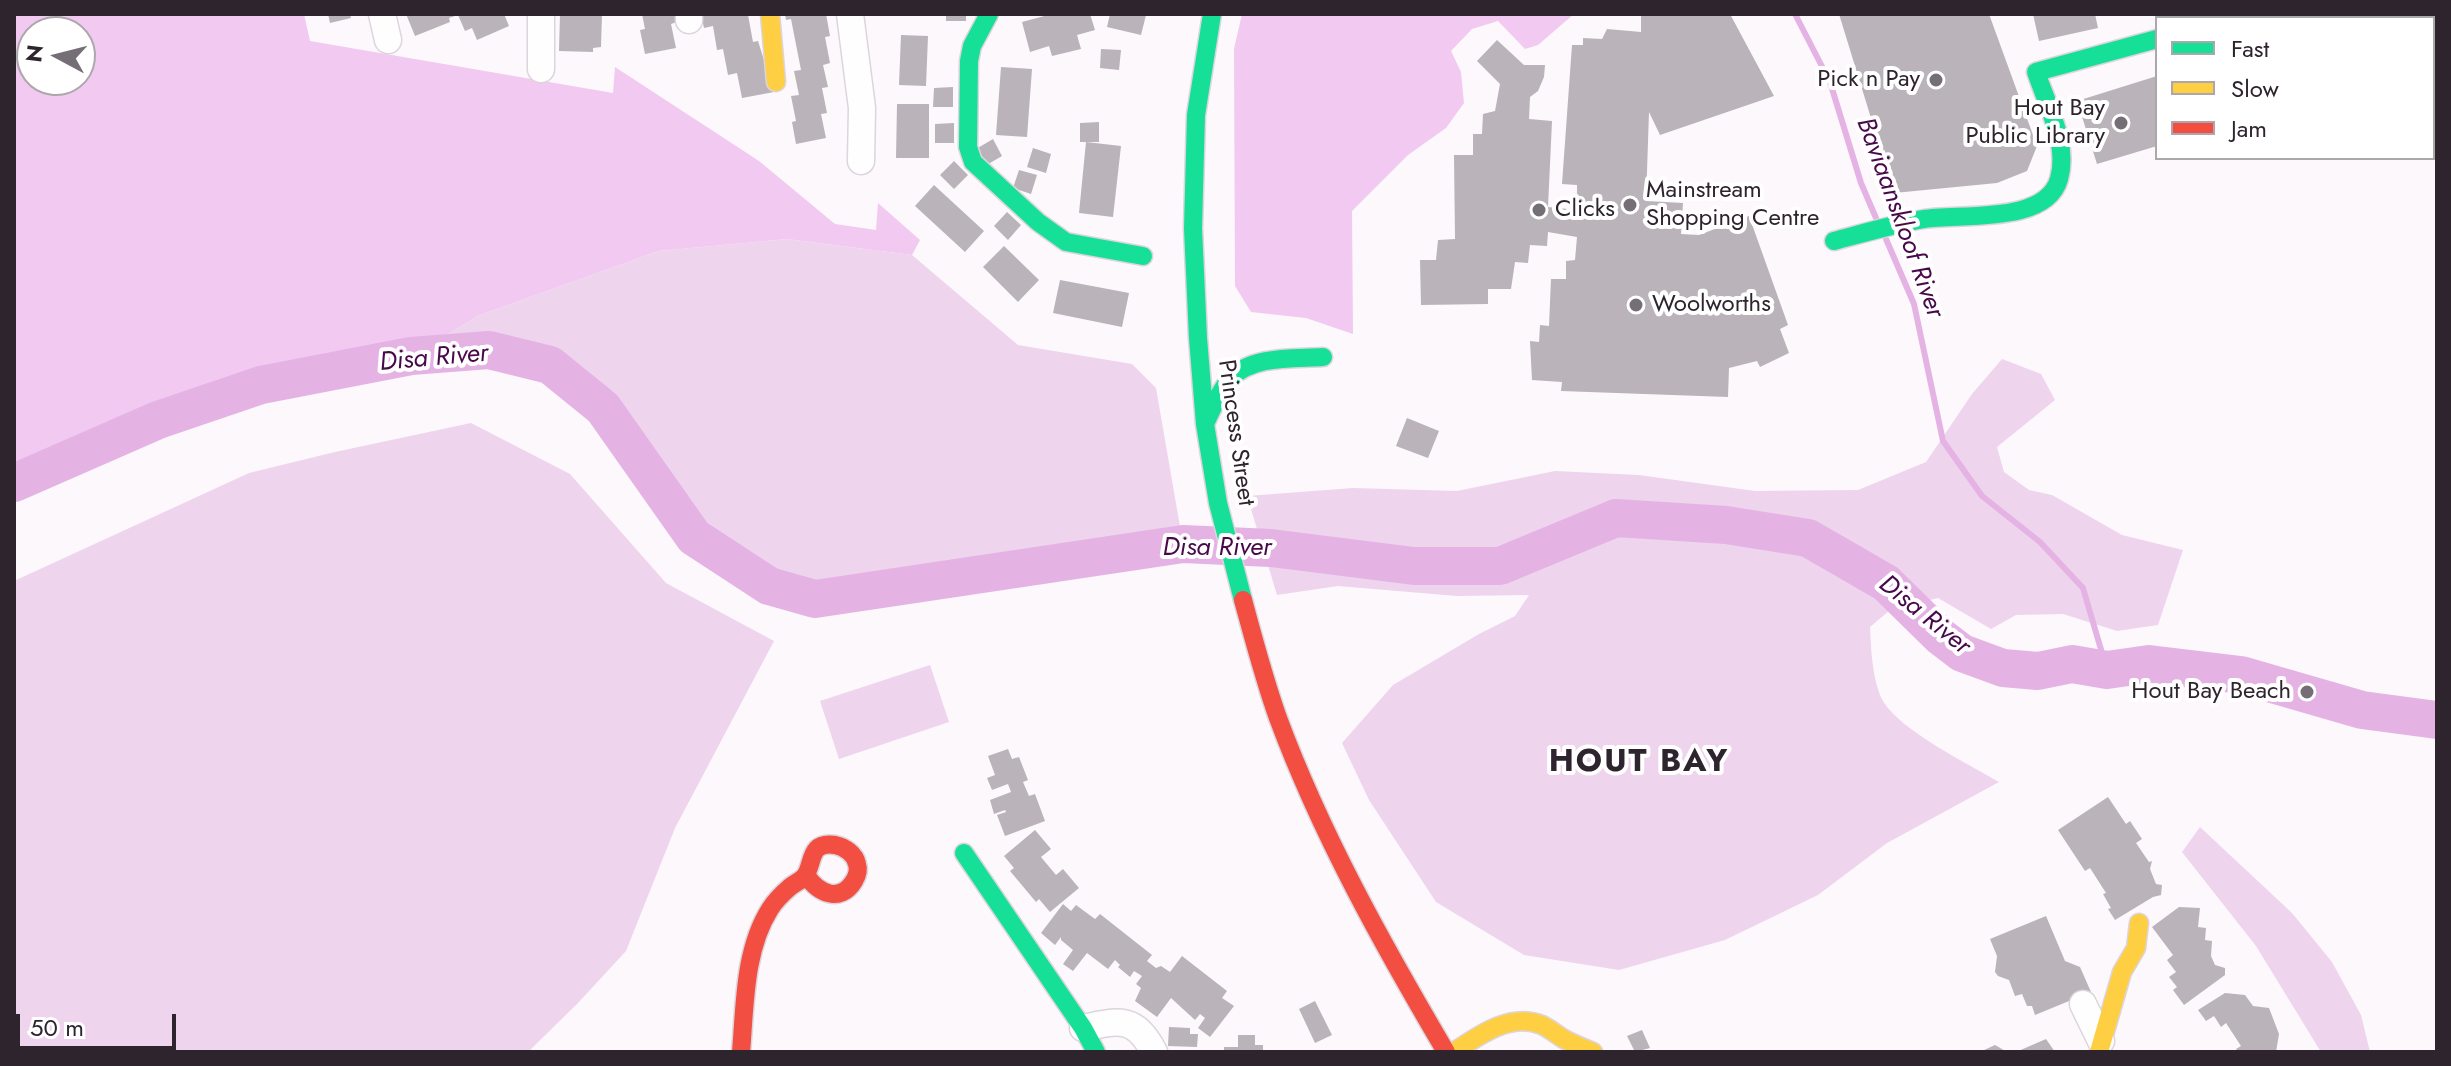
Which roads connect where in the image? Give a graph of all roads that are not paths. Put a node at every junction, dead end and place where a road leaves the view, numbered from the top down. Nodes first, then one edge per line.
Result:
1 (382, 14) edge
2 (541, 14) edge
3 (770, 14) edge
4 (850, 14) edge
5 (989, 14) edge
6 (1212, 14) edge
7 (388, 40) dead end
8 (2155, 40) edge
9 (541, 69) dead end
10 (776, 82) dead end
11 (861, 161) dead end
12 (1834, 241) dead end
13 (1143, 256) dead end
14 (1323, 357) dead end
15 (1205, 424) junction
16 (964, 853) dead end
17 (806, 875) dead end
18 (2139, 923) dead end
19 (2083, 1004) dead end
20 (1083, 1028) junction
21 (1568, 1045) edge
22 (2100, 1047) edge
23 (741, 1052) edge
24 (1096, 1052) edge
25 (1154, 1052) edge
26 (1446, 1052) edge
27 (1454, 1052) edge
28 (1593, 1052) edge

1 - 7 street
2 - 9 street
3 - 10 street
4 - 11 street
5 - 13 street
6 - 15 street, Princess Street
8 - 12 street
14 - 15 street
15 - 26 street, Princess Street
16 - 20 street
17 - 23 street
18 - 22 street
19 - 22 street
20 - 24 street
20 - 25 street
21 - 27 street
21 - 28 street

